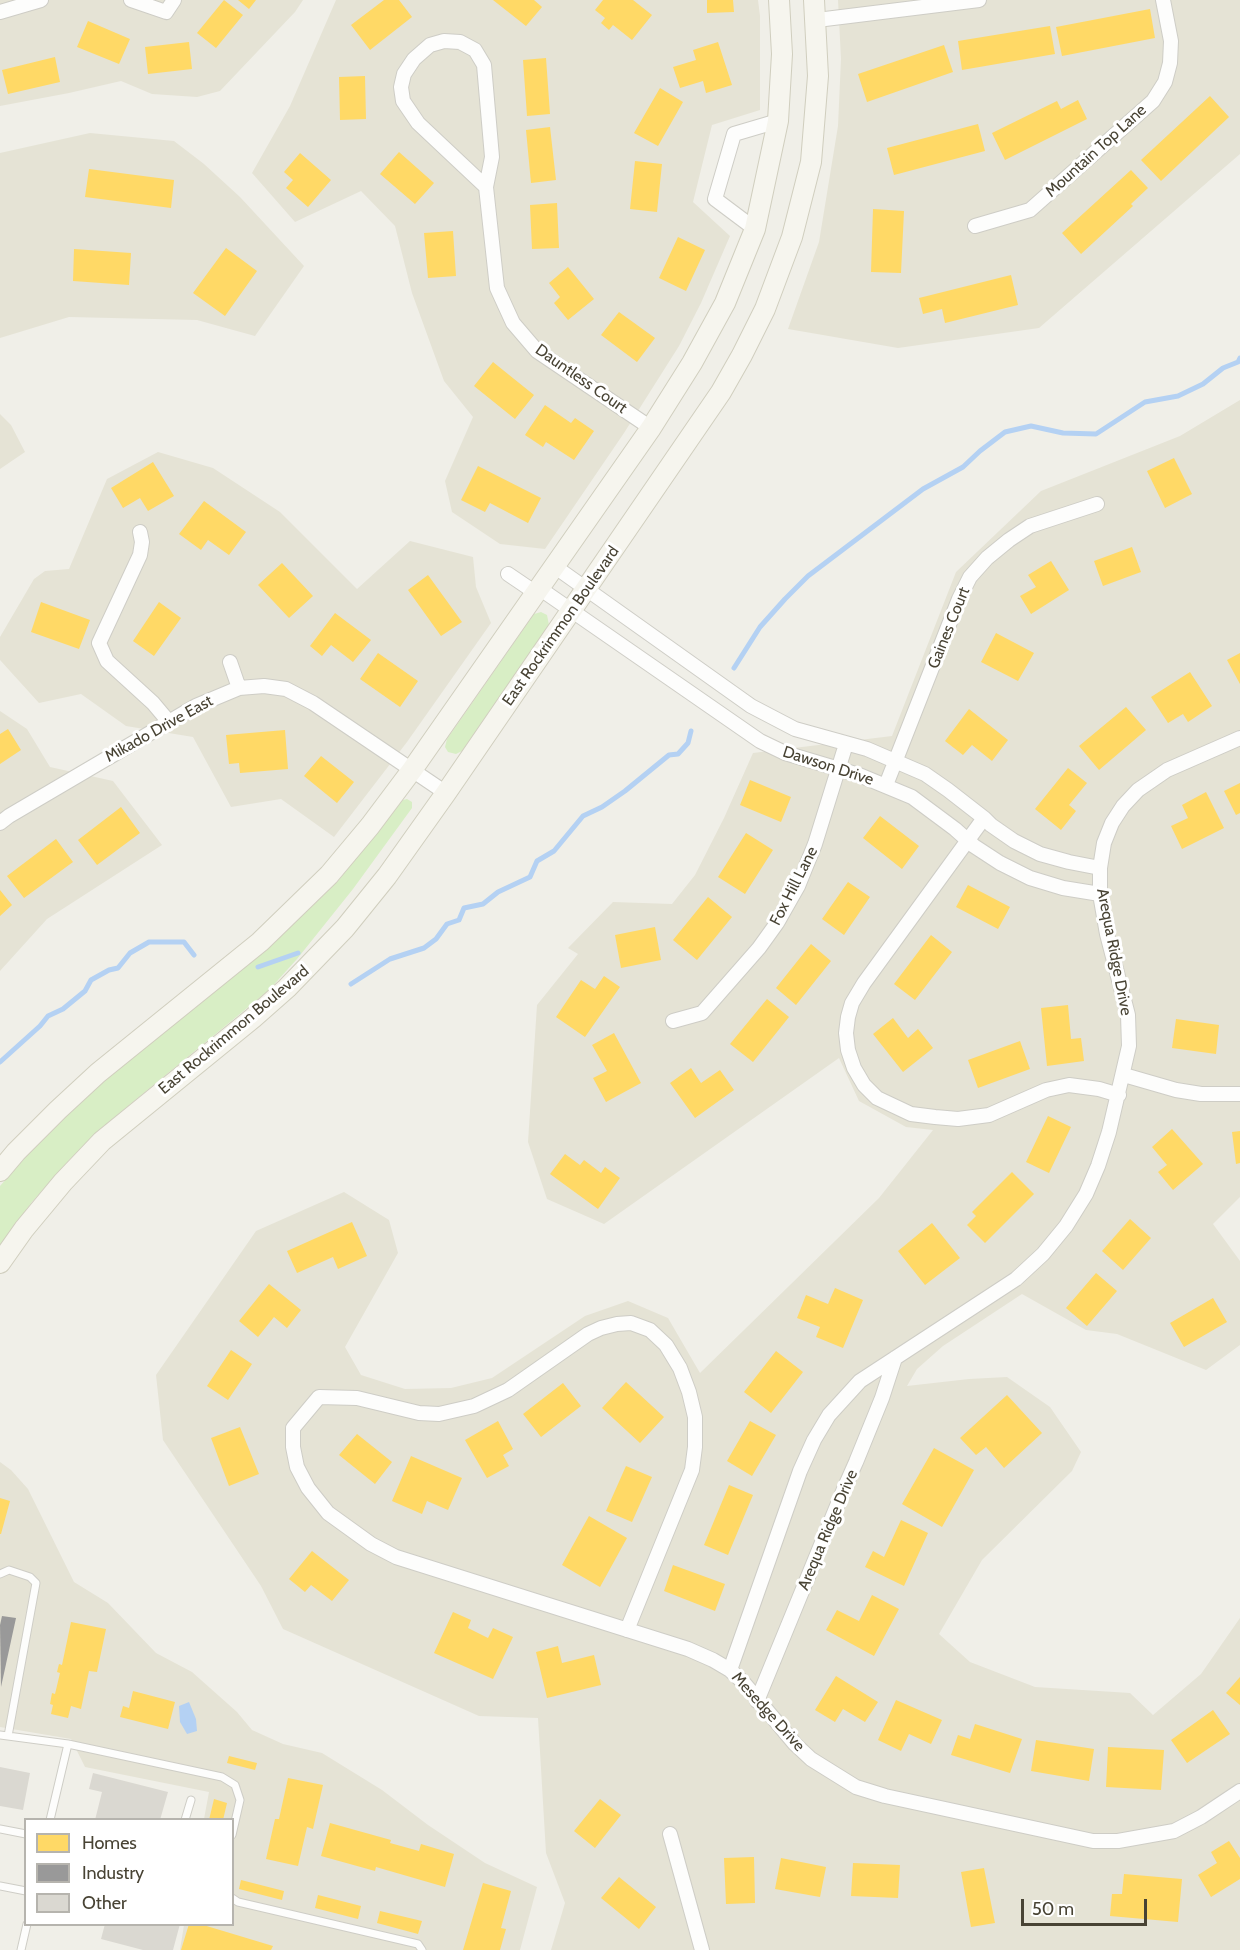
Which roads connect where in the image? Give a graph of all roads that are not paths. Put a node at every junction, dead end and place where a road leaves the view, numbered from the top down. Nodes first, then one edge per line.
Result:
1 (40, 0) edge
2 (131, 0) edge
3 (174, 0) edge
4 (779, 0) edge
5 (814, 0) edge
6 (975, 0) edge
7 (1163, 0) edge
8 (0, 12) edge
9 (817, 20) junction
10 (778, 121) junction
11 (486, 187) junction
12 (975, 226) dead end
13 (755, 229) junction
14 (651, 428) junction
15 (1096, 504) dead end
16 (140, 532) dead end
17 (554, 567) junction
18 (508, 574) dead end
19 (587, 589) junction
20 (537, 590) junction
21 (572, 611) junction
22 (230, 662) dead end
23 (239, 688) junction
24 (169, 722) junction
25 (1240, 738) edge
26 (846, 744) junction
27 (897, 761) junction
28 (412, 770) junction
29 (839, 770) junction
30 (886, 785) junction
31 (446, 793) junction
32 (984, 818) junction
33 (0, 823) edge
34 (968, 840) junction
35 (1100, 868) junction
36 (1100, 894) junction
37 (672, 1021) dead end
38 (1124, 1075) junction
39 (1240, 1094) edge
40 (1119, 1095) junction
41 (0, 1171) edge
42 (0, 1263) edge
43 (895, 1358) junction
44 (0, 1574) edge
45 (627, 1630) junction
46 (730, 1670) junction
47 (758, 1701) junction
48 (0, 1734) edge
49 (8, 1736) junction
50 (68, 1744) junction
51 (1240, 1792) edge
52 (191, 1800) dead end
53 (50, 1818) edge
54 (186, 1818) edge
55 (234, 1826) edge
56 (0, 1829) edge
57 (24, 1834) edge
58 (670, 1834) dead end
59 (0, 1886) edge
60 (24, 1891) edge
61 (234, 1899) edge
62 (27, 1926) edge
63 (21, 1950) edge
64 (422, 1950) edge
65 (702, 1950) edge

1 - 8 street
2 - 3 street
4 - 10 main road
5 - 9 main road, East Rockrimmon Boulevard
6 - 9 street
7 - 12 street, Mountain Top Lane
9 - 19 main road, East Rockrimmon Boulevard
10 - 13 main road
10 - 13 street
11 - 11 street, Dauntless Court
11 - 14 street, Dauntless Court
13 - 14 main road
14 - 17 main road
15 - 27 street, Gaines Court
16 - 24 street
17 - 19 street, Dawson Drive
17 - 20 main road
18 - 20 street, Dawson Drive
19 - 21 main road, East Rockrimmon Boulevard
19 - 26 street, Dawson Drive
20 - 21 street, Dawson Drive
20 - 28 main road
21 - 29 street, Dawson Drive
21 - 31 main road, East Rockrimmon Boulevard
22 - 23 street
23 - 24 street, Mikado Drive East
23 - 28 street, Mikado Drive East
24 - 33 street, Mikado Drive East
25 - 35 street, Arequa Ridge Drive
26 - 27 street, Dawson Drive
26 - 29 street, Fox Hill Lane
27 - 30 street, Gaines Court
27 - 32 street, Dawson Drive
28 - 31 street, Mikado Drive East
28 - 41 main road
29 - 30 street, Dawson Drive
29 - 37 street, Fox Hill Lane
30 - 34 street, Dawson Drive
31 - 42 main road, East Rockrimmon Boulevard
32 - 34 street
32 - 35 street, Dawson Drive
34 - 36 street, Dawson Drive
34 - 40 street
35 - 36 street, Arequa Ridge Drive
36 - 38 street, Arequa Ridge Drive
38 - 39 street
38 - 40 street, Arequa Ridge Drive
40 - 43 street, Arequa Ridge Drive
43 - 46 street, Arequa Ridge Drive
43 - 47 street, Arequa Ridge Drive
44 - 49 lane
45 - 45 street, Mesedge Drive
45 - 46 street, Mesedge Drive
46 - 47 street, Mesedge Drive
47 - 51 street, Mesedge Drive
48 - 49 lane
49 - 50 lane
50 - 53 lane
50 - 55 lane
52 - 54 lane
56 - 57 lane
58 - 65 street
59 - 60 lane
61 - 64 lane
62 - 63 lane

